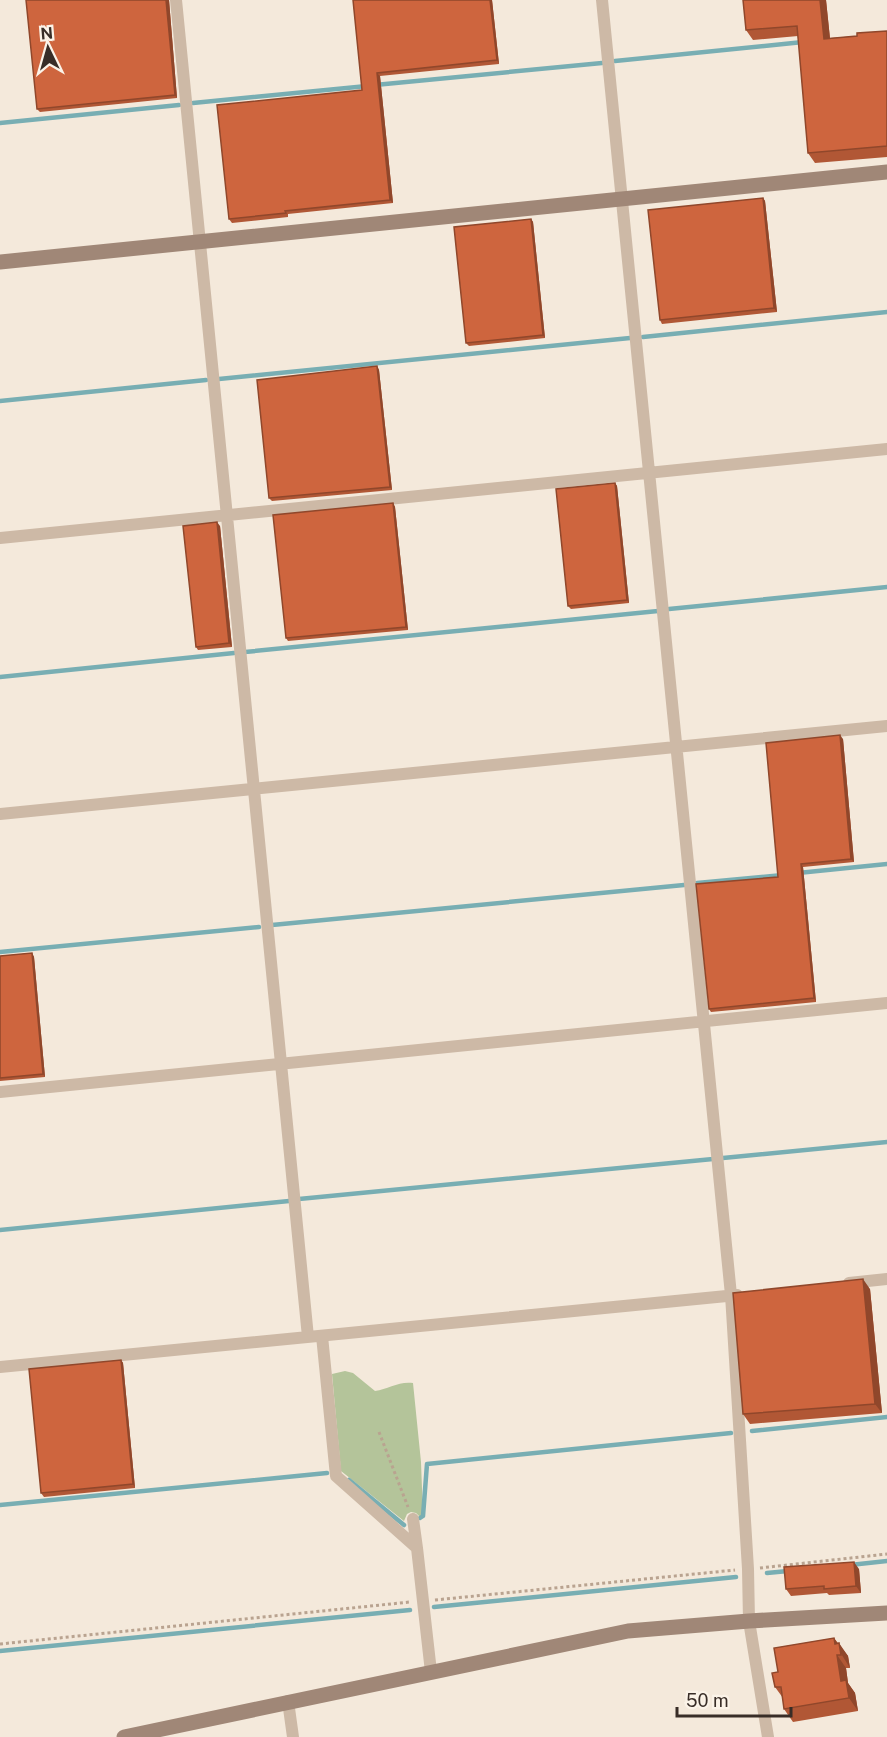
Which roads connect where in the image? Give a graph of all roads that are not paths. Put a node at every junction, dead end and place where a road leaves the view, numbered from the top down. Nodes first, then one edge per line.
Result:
1 (176, 0) edge
2 (602, 0) edge
3 (887, 172) edge
4 (622, 199) junction
5 (199, 242) junction
6 (0, 262) edge
7 (887, 449) edge
8 (650, 473) junction
9 (226, 516) junction
10 (0, 538) edge
11 (887, 726) edge
12 (677, 747) junction
13 (254, 789) junction
14 (0, 814) edge
15 (887, 1003) edge
16 (705, 1021) junction
17 (281, 1063) junction
18 (0, 1092) edge
19 (887, 1279) edge
20 (831, 1285) edge
21 (753, 1293) edge
22 (731, 1295) junction
23 (322, 1336) junction
24 (308, 1337) junction
25 (0, 1367) edge
26 (414, 1519) road end
27 (417, 1548) junction
28 (887, 1613) edge
29 (749, 1621) junction
30 (431, 1672) junction
31 (288, 1701) junction
32 (124, 1737) edge
33 (293, 1737) edge
34 (768, 1737) edge

1 - 5 street
2 - 4 street
3 - 4 street
4 - 5 street
4 - 8 street
5 - 6 street
5 - 9 street
7 - 8 street
8 - 9 street
8 - 12 street
9 - 10 street
9 - 13 street
11 - 12 street
12 - 13 street
12 - 16 street
13 - 14 street
13 - 17 street
15 - 16 street
16 - 17 street
16 - 22 street
17 - 18 street
17 - 24 street
19 - 20 street
21 - 22 street
22 - 23 street
22 - 29 street
23 - 24 street
23 - 27 street
24 - 25 street
26 - 27 street
27 - 30 street
28 - 29 street
29 - 30 street
29 - 34 street
30 - 31 street
31 - 32 street
31 - 33 street

